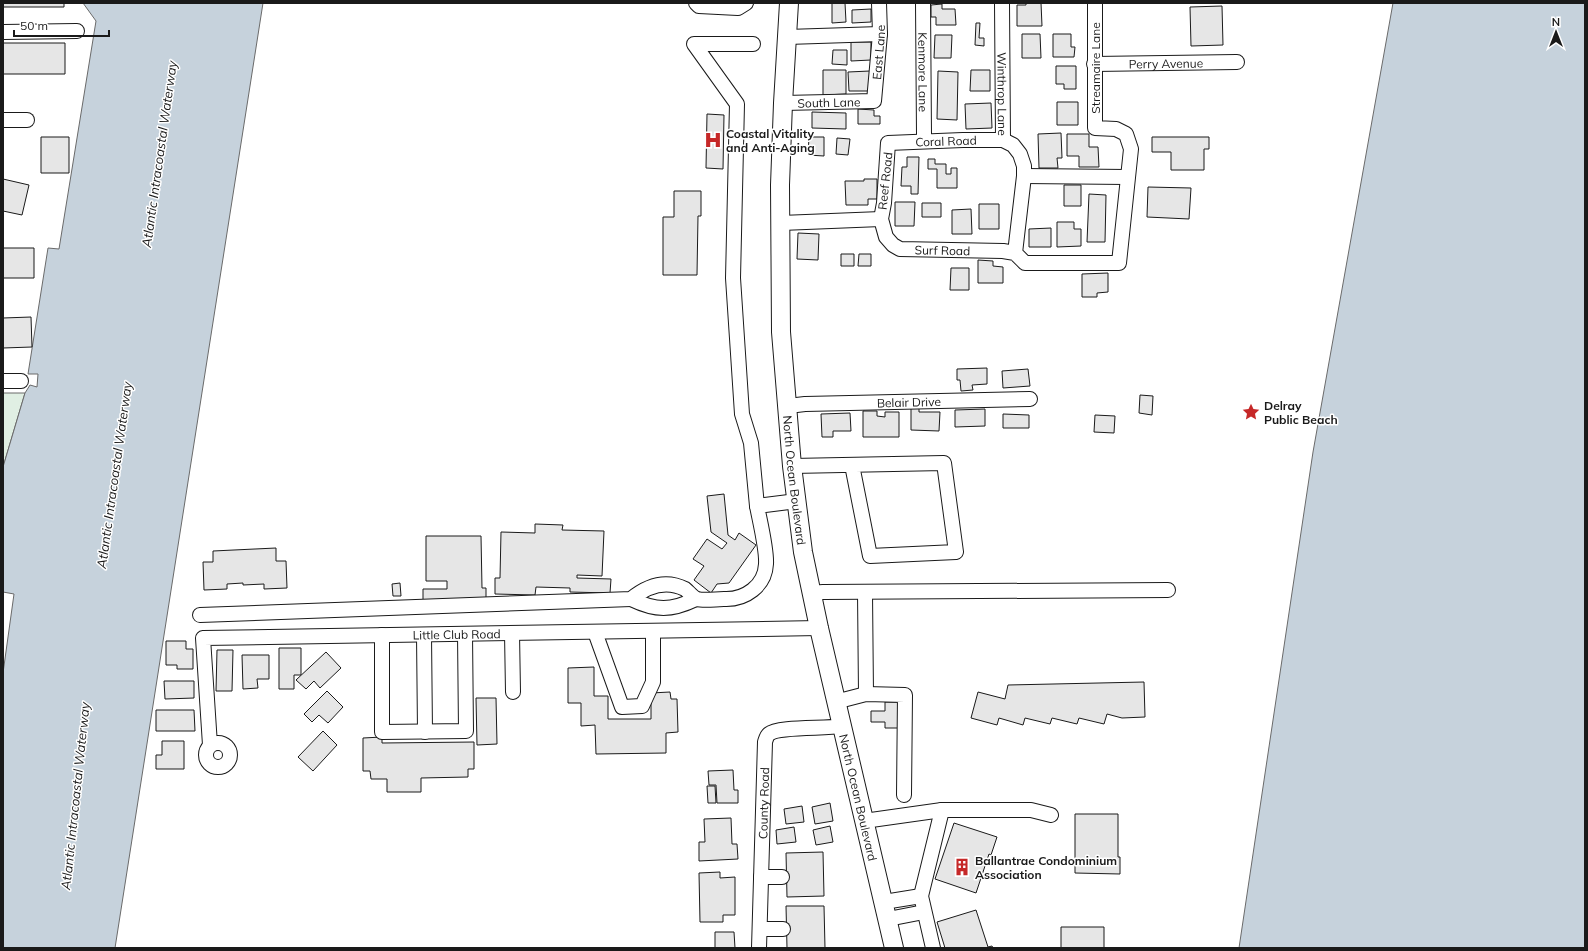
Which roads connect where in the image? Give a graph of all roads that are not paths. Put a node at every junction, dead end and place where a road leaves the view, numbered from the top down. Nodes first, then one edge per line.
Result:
1 (696, 3) edge
2 (746, 3) edge
3 (789, 3) edge
4 (879, 3) edge
5 (923, 3) edge
6 (1002, 3) edge
7 (1095, 3) edge
8 (77, 31) dead end
9 (3, 32) edge
10 (880, 34) junction
11 (787, 37) junction
12 (753, 44) dead end
13 (1237, 62) dead end
14 (1094, 64) junction
15 (874, 101) joint
16 (783, 103) junction
17 (3, 120) edge
18 (27, 120) dead end
19 (1003, 140) junction
20 (926, 141) junction
21 (888, 143) joint
22 (1024, 176) junction
23 (1127, 177) junction
24 (880, 218) junction
25 (781, 222) junction
26 (1014, 253) junction
27 (3, 381) edge
28 (20, 381) dead end
29 (1030, 399) dead end
30 (788, 406) junction
31 (852, 465) junction
32 (792, 466) junction
33 (797, 501) junction
34 (757, 506) junction
35 (1168, 590) dead end
36 (865, 592) junction
37 (812, 593) junction
38 (631, 599) junction
39 (696, 599) junction
40 (200, 615) dead end
41 (819, 628) junction
42 (653, 631) junction
43 (595, 632) junction
44 (512, 633) junction
45 (465, 634) junction
46 (382, 635) junction
47 (424, 635) junction
48 (513, 692) dead end
49 (866, 694) junction
50 (835, 702) junction
51 (841, 726) junction
52 (425, 732) junction
53 (210, 746) dead end
54 (904, 795) dead end
55 (942, 810) junction
56 (1051, 815) dead end
57 (864, 821) junction
58 (761, 877) junction
59 (782, 877) dead end
60 (921, 896) junction
61 (886, 910) junction
62 (924, 912) junction
63 (783, 928) dead end
64 (760, 929) junction
65 (759, 948) edge
66 (894, 948) edge
67 (933, 948) edge

1 - 2 street
3 - 11 main road, North Ocean Boulevard
4 - 10 street, East Lane
5 - 20 street, Kenmore Lane
6 - 19 street, Winthrop Lane
7 - 14 street, Streamaire Lane
8 - 9 street
10 - 11 street
10 - 15 street, East Lane
11 - 16 main road, North Ocean Boulevard
12 - 34 street
13 - 14 street, Perry Avenue
14 - 23 street, Streamaire Lane
15 - 16 street, South Lane
16 - 25 main road, North Ocean Boulevard
17 - 18 street
19 - 20 street, Coral Road
19 - 22 street, Winthrop Lane
20 - 21 street, Coral Road
21 - 24 street, Reef Road
22 - 23 street
22 - 26 street, Winthrop Lane
23 - 26 street, Surf Road
24 - 25 street
24 - 26 street, Surf Road
25 - 30 main road, North Ocean Boulevard
27 - 28 street
29 - 30 street, Belair Drive
30 - 32 main road, North Ocean Boulevard
31 - 31 street
31 - 32 street
32 - 33 main road, North Ocean Boulevard
33 - 34 street
33 - 37 main road, North Ocean Boulevard
34 - 39 street
35 - 36 street
36 - 37 street
36 - 49 street
37 - 41 main road, North Ocean Boulevard
38 - 39 street
38 - 39 street
38 - 40 street
41 - 42 street, Little Club Road
41 - 50 main road, North Ocean Boulevard
42 - 43 street, Little Club Road
42 - 43 street
43 - 44 street, Little Club Road
44 - 45 street, Little Club Road
44 - 48 street
45 - 47 street, Little Club Road
45 - 52 street
46 - 47 street, Little Club Road
46 - 52 street
46 - 53 street, Little Club Road
47 - 52 street
49 - 50 street
49 - 54 street
50 - 51 main road, North Ocean Boulevard
51 - 57 main road, North Ocean Boulevard
51 - 58 street, County Road
55 - 56 street
55 - 57 street
55 - 60 street
57 - 61 main road, North Ocean Boulevard
58 - 59 street
58 - 64 street, County Road
60 - 61 street
60 - 62 street
61 - 62 street
61 - 66 main road, North Ocean Boulevard
62 - 67 street
63 - 64 street
64 - 65 street, County Road

